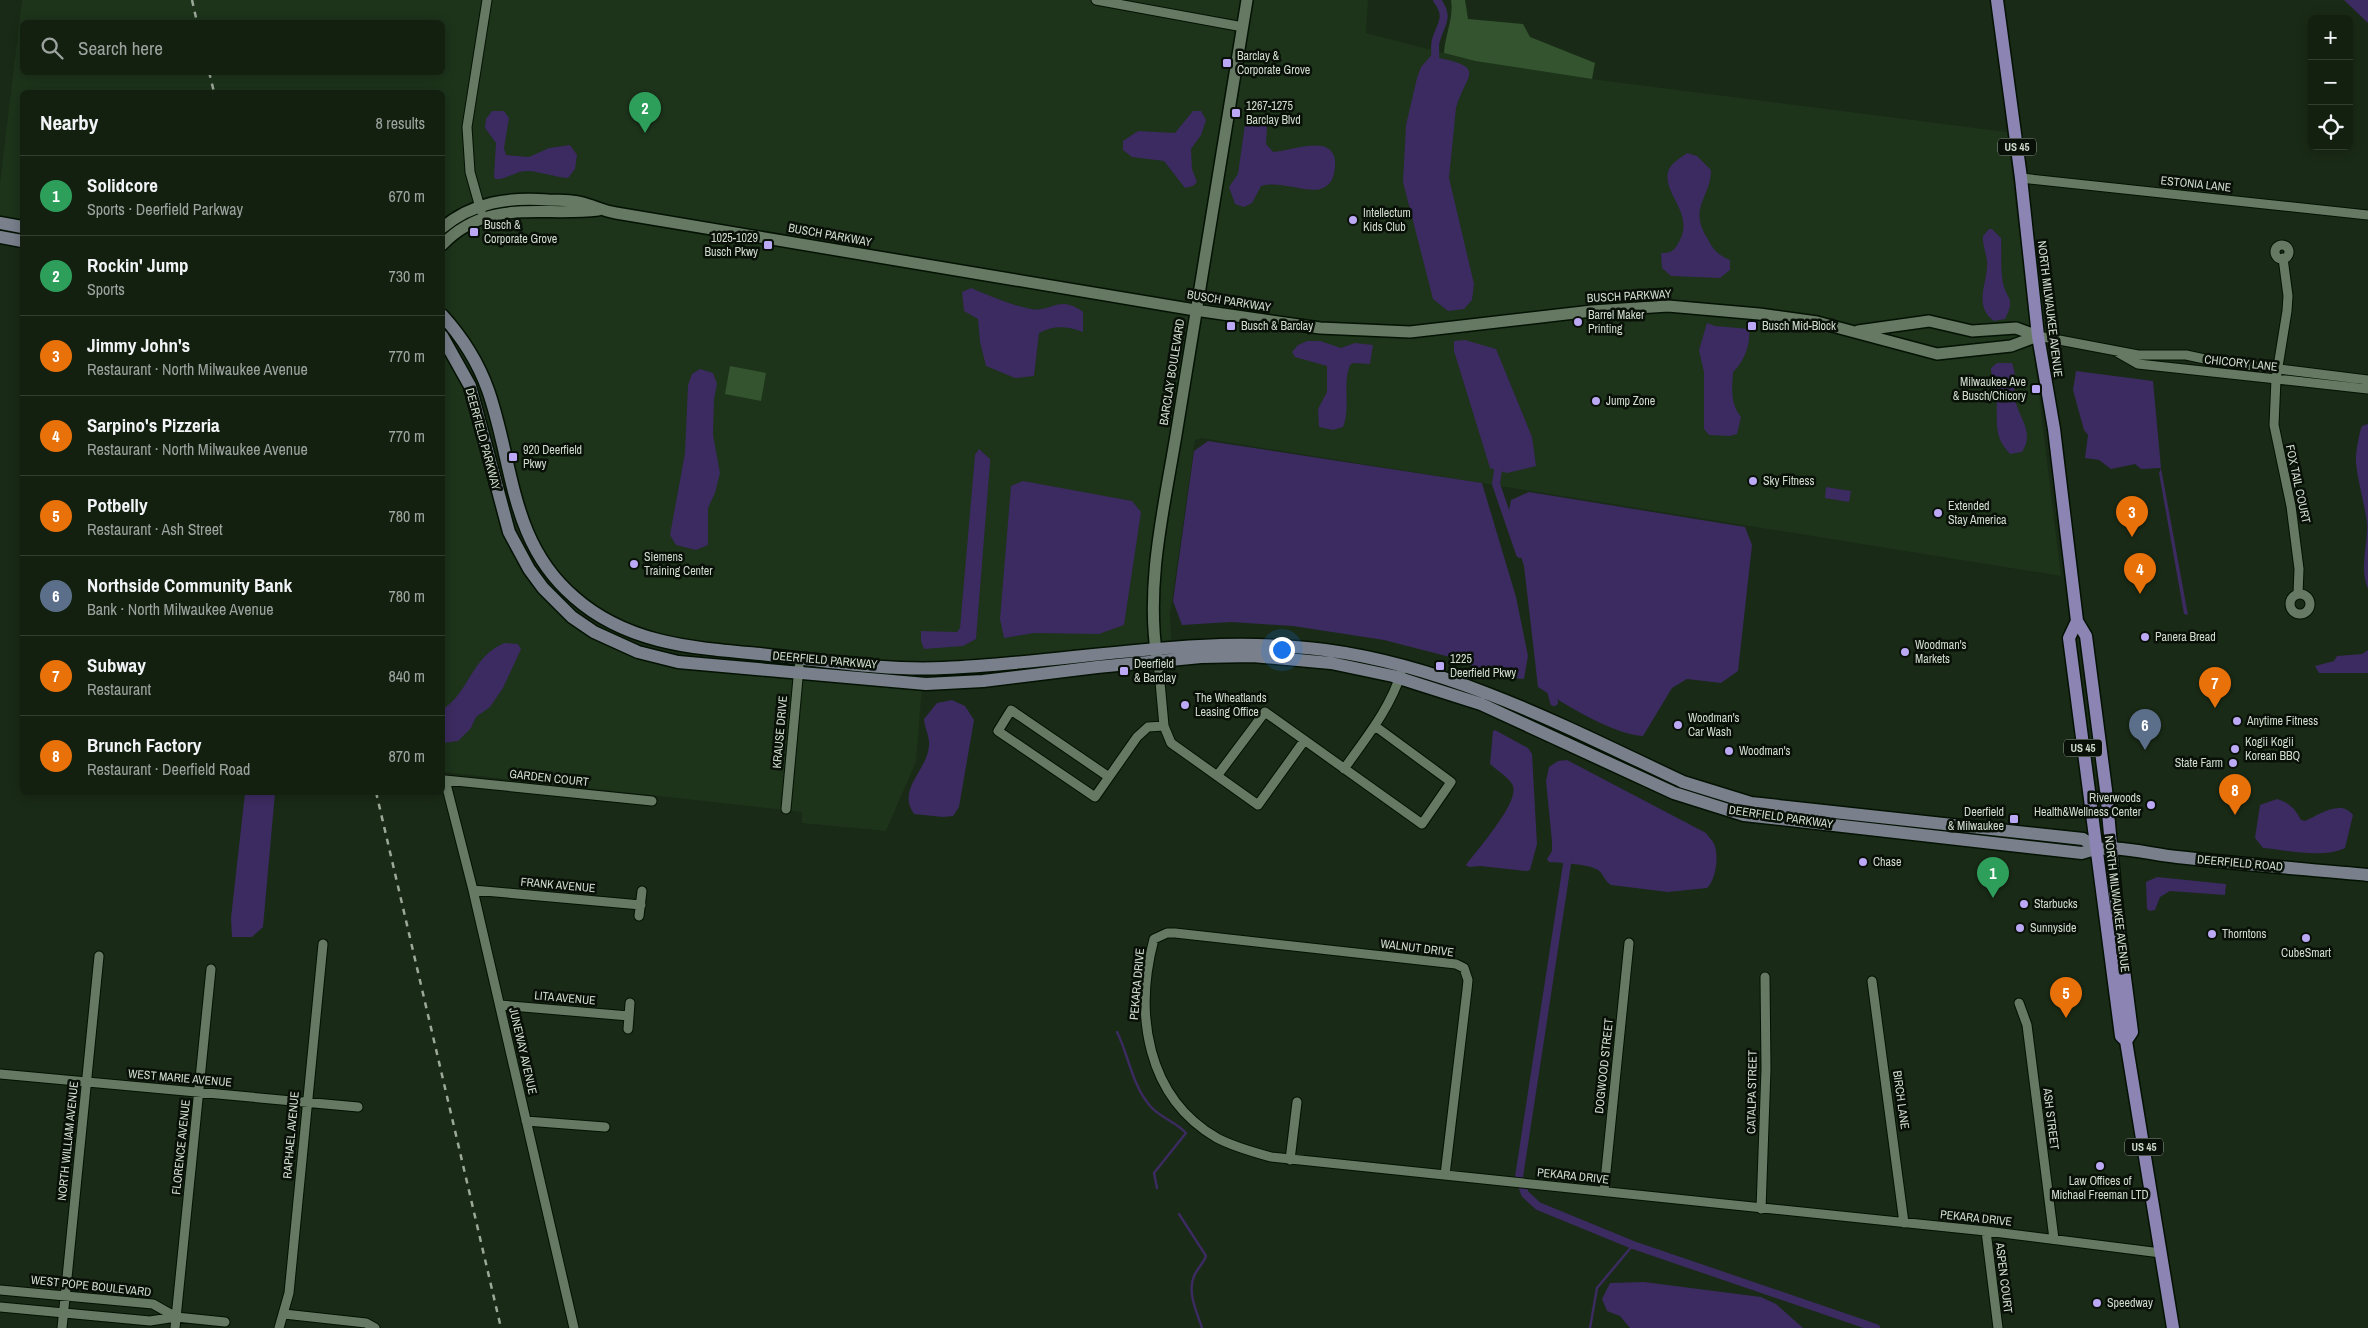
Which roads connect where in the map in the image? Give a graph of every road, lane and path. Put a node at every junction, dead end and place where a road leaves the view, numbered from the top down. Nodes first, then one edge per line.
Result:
1 (487, 0) edge
2 (1096, 0) edge
3 (1247, 0) edge
4 (1997, 0) edge
5 (1243, 26) junction
6 (2022, 178) junction
7 (479, 206) junction
8 (600, 210) junction
9 (2368, 215) edge
10 (483, 218) junction
11 (0, 223) edge
12 (445, 226) edge
13 (20, 227) edge
14 (0, 238) edge
15 (20, 241) edge
16 (445, 243) edge
17 (2283, 258) dead end
18 (1195, 310) junction
19 (445, 319) edge
20 (1858, 331) junction
21 (2038, 336) junction
22 (445, 341) edge
23 (2115, 350) junction
24 (2173, 355) junction
25 (2172, 368) junction
26 (2277, 374) junction
27 (2368, 380) edge
28 (2368, 389) edge
29 (2298, 594) dead end
30 (2077, 621) junction
31 (1157, 654) junction
32 (800, 658) junction
33 (1401, 671) junction
34 (798, 673) junction
35 (1164, 726) junction
36 (1375, 726) junction
37 (1304, 741) junction
38 (1344, 769) junction
39 (1217, 776) junction
40 (1110, 777) junction
41 (445, 780) joint
42 (652, 801) dead end
43 (786, 809) dead end
44 (2096, 847) junction
45 (2112, 848) junction
46 (2368, 875) edge
47 (473, 890) junction
48 (642, 891) dead end
49 (641, 905) junction
50 (639, 916) dead end
51 (1160, 936) joint
52 (1629, 943) dead end
53 (323, 944) dead end
54 (99, 956) dead end
55 (211, 969) dead end
56 (1765, 977) dead end
57 (1872, 981) dead end
58 (630, 1003) dead end
59 (2019, 1003) dead end
60 (500, 1005) junction
61 (629, 1016) junction
62 (628, 1029) dead end
63 (2126, 1041) junction
64 (0, 1074) edge
65 (86, 1082) junction
66 (199, 1092) junction
67 (307, 1102) junction
68 (1297, 1102) dead end
69 (358, 1107) dead end
70 (526, 1121) junction
71 (605, 1127) dead end
72 (1290, 1160) junction
73 (1445, 1175) junction
74 (1604, 1191) junction
75 (1761, 1208) junction
76 (1904, 1223) junction
77 (1986, 1232) junction
78 (2054, 1239) junction
79 (2160, 1253) junction
80 (0, 1290) edge
81 (66, 1295) junction
82 (0, 1308) edge
83 (64, 1314) junction
84 (284, 1314) junction
85 (176, 1317) junction
86 (225, 1322) dead end
87 (62, 1328) edge
88 (175, 1328) edge
89 (279, 1328) edge
90 (375, 1328) edge
91 (574, 1328) edge
92 (1998, 1328) edge
93 (2173, 1328) edge

1 - 7 street
2 - 5 street
3 - 5 street, BARCLAY BOULEVARD
4 - 6 main road, NORTH MILWAUKEE AVENUE / US 45
5 - 18 street, BARCLAY BOULEVARD
6 - 9 street, ESTONIA LANE
6 - 21 main road, NORTH MILWAUKEE AVENUE / US 45
7 - 8 street, BUSCH PARKWAY
7 - 10 street
7 - 12 street, BUSCH PARKWAY
8 - 10 street, BUSCH PARKWAY
8 - 18 street, BUSCH PARKWAY
10 - 16 street, BUSCH PARKWAY
11 - 13 main road
14 - 15 main road
17 - 26 street, FOX TAIL COURT
18 - 20 street, BUSCH PARKWAY
18 - 31 street, BARCLAY BOULEVARD
19 - 32 main road, DEERFIELD PARKWAY
20 - 21 street, BUSCH PARKWAY
20 - 21 street, BUSCH PARKWAY
21 - 23 street, CHICORY LANE
21 - 30 main road, NORTH MILWAUKEE AVENUE / US 45
22 - 34 main road, DEERFIELD PARKWAY
23 - 24 street, CHICORY LANE
23 - 25 street, CHICORY LANE
24 - 25 street
24 - 26 street, CHICORY LANE
25 - 26 street, CHICORY LANE
26 - 27 street, CHICORY LANE
26 - 28 street, CHICORY LANE
26 - 29 street, FOX TAIL COURT
30 - 44 main road, NORTH MILWAUKEE AVENUE / US 45
30 - 45 main road, NORTH MILWAUKEE AVENUE / US 45
31 - 32 main road, DEERFIELD PARKWAY
31 - 33 main road, DEERFIELD PARKWAY
31 - 34 main road, DEERFIELD PARKWAY
31 - 35 street
32 - 34 street, KRAUSE DRIVE
33 - 36 street
33 - 44 main road, DEERFIELD PARKWAY
34 - 43 street, KRAUSE DRIVE
35 - 39 street
35 - 40 street
36 - 38 street
36 - 38 street
37 - 38 street
37 - 39 street
37 - 39 street
40 - 40 street
41 - 42 street, GARDEN COURT
41 - 47 street, JUNEWAY AVENUE
44 - 45 main road, DEERFIELD PARKWAY
44 - 63 main road, NORTH MILWAUKEE AVENUE / US 45
45 - 46 main road, DEERFIELD ROAD
45 - 63 main road, NORTH MILWAUKEE AVENUE / US 45
47 - 49 street, FRANK AVENUE
47 - 60 street, JUNEWAY AVENUE
48 - 49 street
49 - 50 street
51 - 72 street, PEKARA DRIVE
51 - 73 street, WALNUT DRIVE
52 - 74 street, DOGWOOD STREET
53 - 67 street, RAPHAEL AVENUE
54 - 65 street, NORTH WILLIAM AVENUE
55 - 66 street, FLORENCE AVENUE
56 - 75 street, CATALPA STREET
57 - 76 street, BIRCH LANE
58 - 61 street
59 - 78 street, ASH STREET
60 - 61 street, LITA AVENUE
60 - 70 street, JUNEWAY AVENUE
61 - 62 street
63 - 79 main road, NORTH MILWAUKEE AVENUE / US 45
64 - 65 street, WEST MARIE AVENUE
65 - 66 street, WEST MARIE AVENUE
65 - 81 street, NORTH WILLIAM AVENUE
66 - 67 street, WEST MARIE AVENUE
66 - 85 street, FLORENCE AVENUE
67 - 69 street, WEST MARIE AVENUE
67 - 84 street, RAPHAEL AVENUE
68 - 72 street
70 - 71 street
70 - 91 street, JUNEWAY AVENUE
72 - 73 street, PEKARA DRIVE
73 - 74 street, PEKARA DRIVE
74 - 75 street, PEKARA DRIVE
75 - 76 street, PEKARA DRIVE
76 - 77 street, PEKARA DRIVE
77 - 78 street, PEKARA DRIVE
77 - 92 street, ASPEN COURT
78 - 79 street, PEKARA DRIVE
79 - 93 main road, NORTH MILWAUKEE AVENUE / US 45
80 - 81 street, WEST POPE BOULEVARD
81 - 83 street, NORTH WILLIAM AVENUE
81 - 85 street, WEST POPE BOULEVARD
82 - 83 street, WEST POPE BOULEVARD
83 - 85 street, WEST POPE BOULEVARD
83 - 87 street, NORTH WILLIAM AVENUE
84 - 89 street, RAPHAEL AVENUE
84 - 90 street
85 - 86 street, WEST POPE BOULEVARD
85 - 88 street, FLORENCE AVENUE

